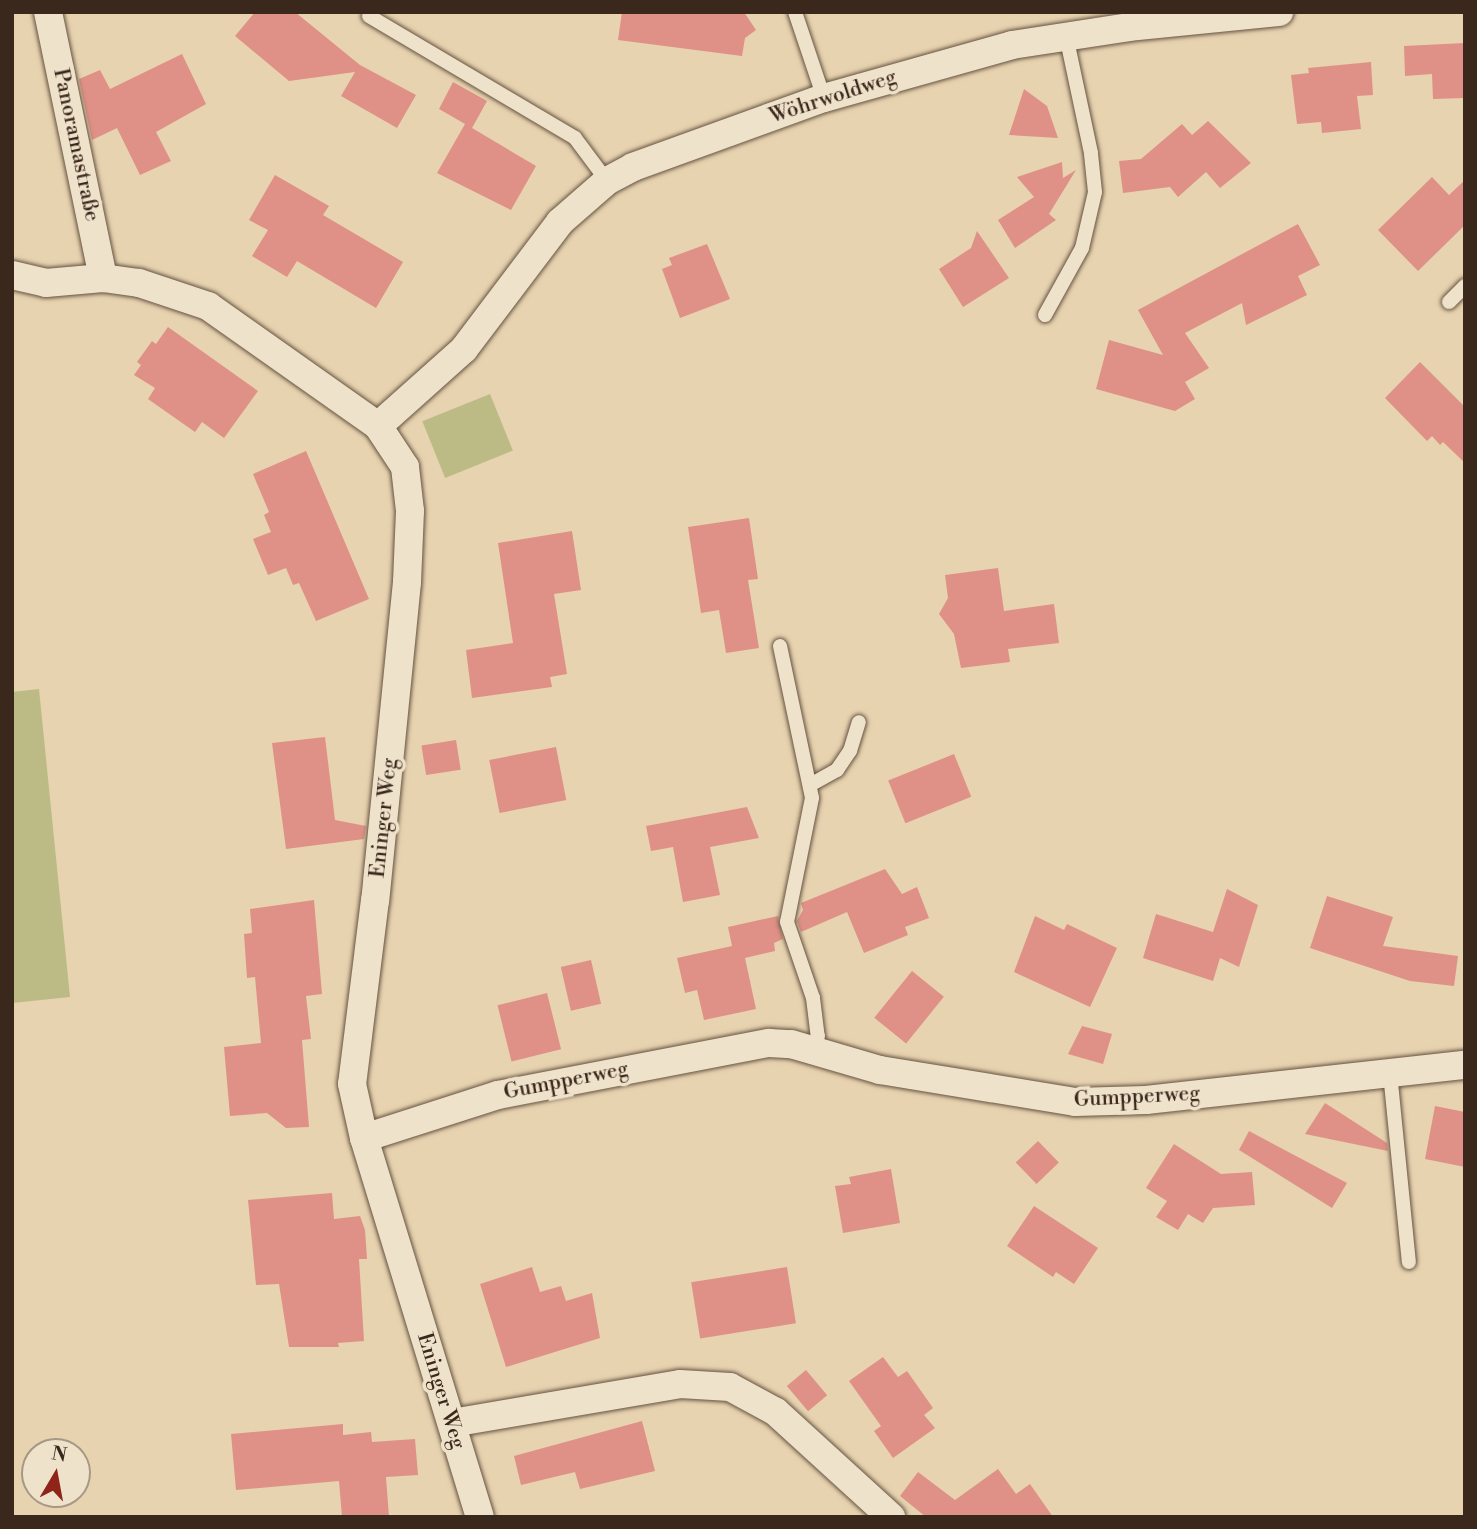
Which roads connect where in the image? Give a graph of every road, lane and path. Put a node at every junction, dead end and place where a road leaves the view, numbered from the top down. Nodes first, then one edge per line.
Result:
1 (48, 12) edge
2 (795, 12) edge
3 (1279, 12) edge
4 (1244, 14) edge
5 (369, 16) dead end
6 (1066, 35) junction
7 (824, 98) junction
8 (607, 181) junction
9 (12, 275) edge
10 (103, 278) junction
11 (1465, 286) edge
12 (1449, 302) dead end
13 (1045, 315) dead end
14 (378, 425) junction
15 (780, 646) dead end
16 (859, 722) dead end
17 (810, 785) junction
18 (814, 1051) junction
19 (1465, 1065) edge
20 (1390, 1073) junction
21 (364, 1138) junction
22 (1409, 1262) dead end
23 (452, 1423) junction
24 (480, 1517) edge
25 (891, 1517) edge

1 - 10 street, Panoramastraße
2 - 7 lane
3 - 4 street, Wöhrwoldweg
4 - 6 street, Wöhrwoldweg
5 - 8 lane
6 - 7 street, Wöhrwoldweg
6 - 13 lane
7 - 8 street, Wöhrwoldweg
8 - 14 street, Wöhrwoldweg
9 - 10 street, Eninger Weg
10 - 14 street, Eninger Weg
11 - 12 lane
14 - 21 street, Eninger Weg
15 - 17 lane
16 - 17 lane
17 - 18 lane
18 - 20 street, Gumpperweg
18 - 21 street, Gumpperweg
19 - 20 street, Gumpperweg
20 - 22 lane
21 - 23 street, Eninger Weg
23 - 24 street, Eninger Weg
23 - 25 street

